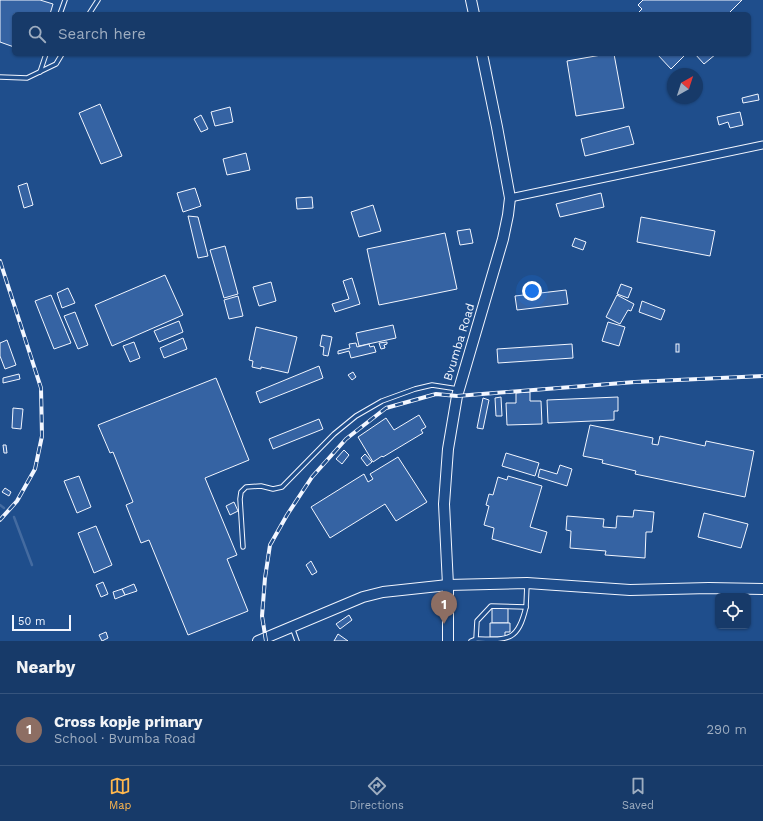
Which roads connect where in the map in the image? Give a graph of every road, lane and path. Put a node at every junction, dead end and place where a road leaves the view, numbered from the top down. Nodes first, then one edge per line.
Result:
1 (65, 0) edge
2 (98, 0) edge
3 (471, 0) edge
4 (61, 12) edge
5 (90, 12) edge
6 (474, 12) edge
7 (45, 56) edge
8 (61, 56) edge
9 (482, 56) edge
10 (40, 72) junction
11 (0, 77) edge
12 (763, 145) edge
13 (510, 198) junction
14 (459, 389) junction
15 (243, 547) dead end
16 (527, 583) junction
17 (448, 585) junction
18 (763, 589) edge
19 (526, 607) junction
20 (292, 627) junction
21 (476, 639) junction
22 (258, 641) edge
23 (297, 641) edge
24 (448, 641) edge
25 (471, 641) edge

1 - 4 lane
2 - 5 lane
3 - 6 street
7 - 10 lane
8 - 10 lane
9 - 13 street, Bvumba Road
10 - 11 lane
12 - 13 street
13 - 14 street, Bvumba Road
14 - 15 lane
14 - 17 street, Bvumba Road
16 - 17 street
16 - 18 street
16 - 19 lane
17 - 20 street
17 - 24 street, Bvumba Road
19 - 21 lane
19 - 21 lane
20 - 22 street
20 - 23 lane
21 - 25 lane

